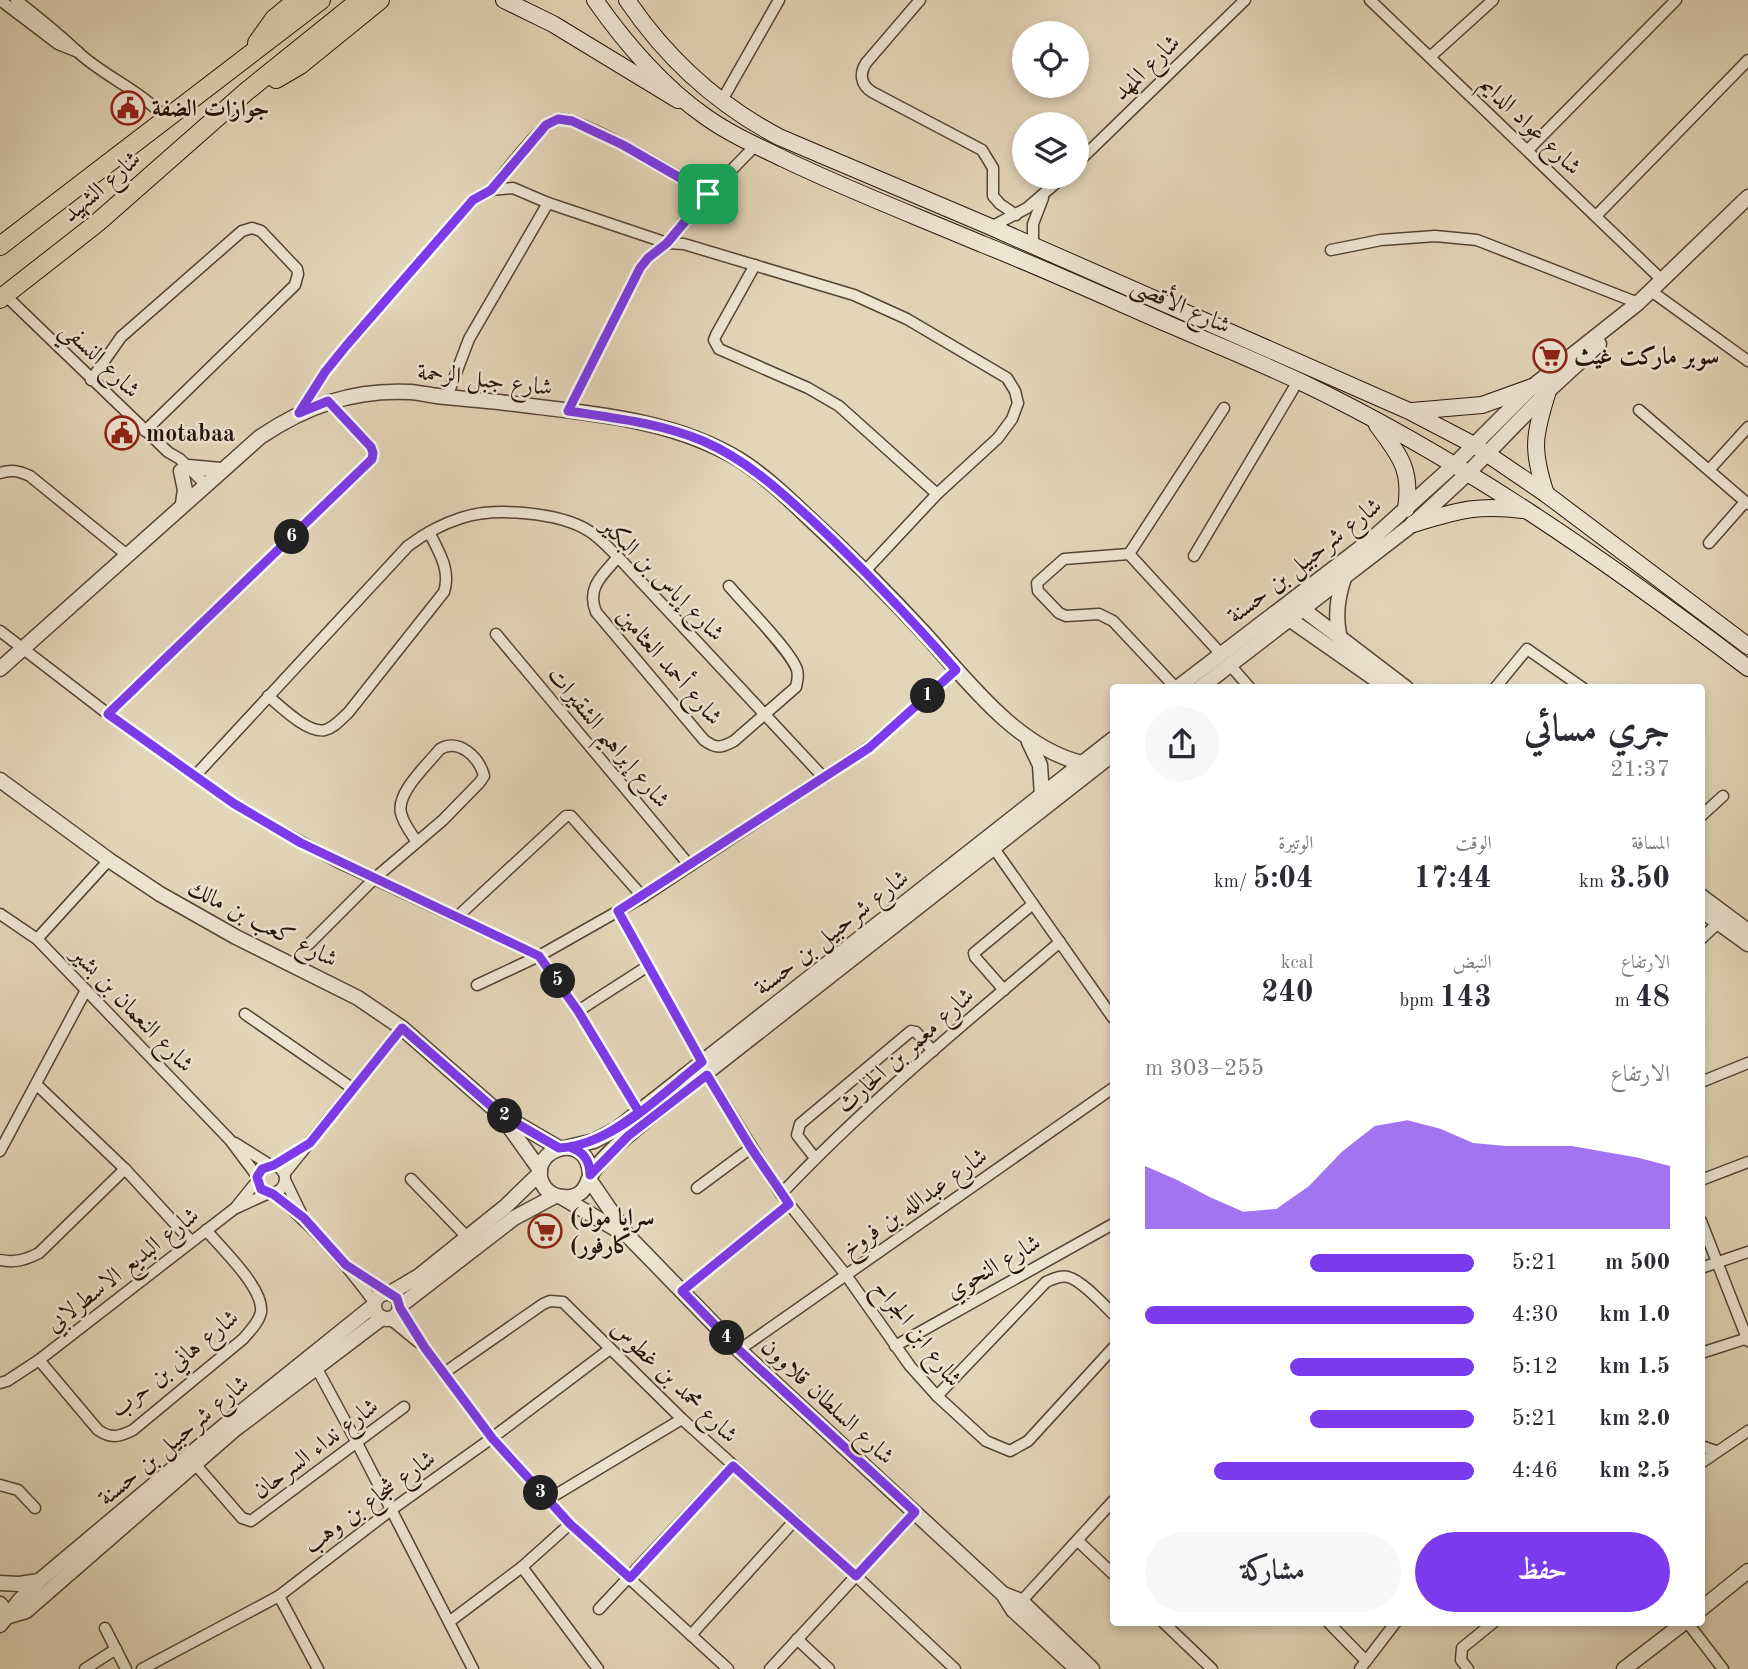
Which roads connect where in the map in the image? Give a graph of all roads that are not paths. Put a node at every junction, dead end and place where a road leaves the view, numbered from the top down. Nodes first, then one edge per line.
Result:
1 (0, 0) edge
2 (16, 0) edge
3 (297, 0) edge
4 (321, 0) edge
5 (360, 0) edge
6 (380, 0) edge
7 (504, 0) edge
8 (595, 0) edge
9 (627, 0) edge
10 (636, 0) edge
11 (765, 0) edge
12 (920, 0) edge
13 (1245, 0) edge
14 (1370, 0) edge
15 (1390, 0) edge
16 (1493, 0) edge
17 (1676, 0) edge
18 (777, 5) edge
19 (1380, 9) junction
20 (650, 30) junction
21 (78, 52) junction
22 (251, 54) junction
23 (1430, 57) junction
24 (1748, 60) edge
25 (247, 91) junction
26 (721, 102) junction
27 (696, 109) junction
28 (166, 119) junction
29 (756, 145) junction
30 (1528, 150) junction
31 (1089, 151) edge
32 (1050, 189) edge
33 (491, 190) junction
34 (1046, 193) junction
35 (708, 194) junction
36 (1748, 197) edge
37 (548, 204) junction
38 (1016, 215) junction
39 (1596, 216) junction
40 (991, 227) junction
41 (667, 243) junction
42 (0, 246) edge
43 (1034, 246) junction
44 (1331, 250) dead end
45 (755, 265) junction
46 (1657, 286) junction
47 (2, 297) edge
48 (1638, 303) junction
49 (1748, 360) edge
50 (91, 380) junction
51 (1298, 381) junction
52 (1540, 389) junction
53 (447, 397) junction
54 (328, 401) junction
55 (1224, 408) dead end
56 (1639, 410) dead end
57 (568, 411) junction
58 (1409, 411) junction
59 (299, 413) junction
60 (1374, 420) junction
61 (1748, 426) edge
62 (145, 431) junction
63 (1474, 444) junction
64 (1488, 454) junction
65 (1462, 468) junction
66 (185, 469) junction
67 (220, 470) junction
68 (1709, 470) junction
69 (0, 473) edge
70 (202, 487) junction
71 (937, 494) junction
72 (1546, 494) junction
73 (183, 503) junction
74 (1747, 503) edge
75 (1530, 511) junction
76 (1409, 516) junction
77 (429, 532) junction
78 (1709, 543) dead end
79 (1129, 554) junction
80 (127, 555) junction
81 (1194, 556) dead end
82 (618, 557) junction
83 (865, 571) junction
84 (1344, 578) junction
85 (729, 586) dead end
86 (1297, 605) junction
87 (1284, 615) junction
88 (0, 631) edge
89 (1273, 632) junction
90 (496, 634) dead end
91 (1310, 634) junction
92 (1340, 639) junction
93 (1748, 646) edge
94 (22, 650) junction
95 (1226, 660) junction
96 (1748, 668) edge
97 (0, 669) edge
98 (956, 670) junction
99 (1172, 684) edge
100 (1183, 684) edge
101 (1204, 684) edge
102 (1247, 684) edge
103 (1382, 684) edge
104 (1401, 684) edge
105 (1498, 684) edge
106 (1577, 684) edge
107 (268, 696) junction
108 (108, 714) junction
109 (765, 715) junction
110 (1026, 738) junction
111 (1110, 741) edge
112 (1110, 756) edge
113 (1082, 763) junction
114 (195, 776) junction
115 (824, 778) junction
116 (0, 780) edge
117 (1042, 796) junction
118 (1723, 796) dead end
119 (1705, 813) edge
120 (417, 842) junction
121 (993, 847) junction
122 (109, 860) junction
123 (690, 866) junction
124 (375, 878) junction
125 (643, 897) junction
126 (1705, 899) edge
127 (1033, 904) junction
128 (618, 911) junction
129 (1705, 913) edge
130 (0, 914) edge
131 (457, 917) junction
132 (1719, 922) junction
133 (1748, 931) edge
134 (1705, 935) edge
135 (37, 939) junction
136 (1060, 942) junction
137 (309, 944) dead end
138 (1748, 944) edge
139 (539, 956) junction
140 (648, 966) junction
141 (477, 985) dead end
142 (86, 990) junction
143 (1004, 990) junction
144 (578, 1011) junction
145 (245, 1014) dead end
146 (1110, 1014) edge
147 (402, 1028) junction
148 (933, 1051) junction
149 (1748, 1063) edge
150 (704, 1068) junction
151 (1705, 1080) edge
152 (37, 1085) junction
153 (352, 1088) junction
154 (1110, 1090) edge
155 (639, 1112) junction
156 (499, 1113) junction
157 (230, 1140) junction
158 (310, 1143) junction
159 (564, 1148) junction
160 (751, 1148) junction
161 (0, 1151) edge
162 (815, 1158) junction
163 (1748, 1162) edge
164 (272, 1165) junction
165 (125, 1169) junction
166 (540, 1172) junction
167 (285, 1177) junction
168 (590, 1177) junction
169 (1705, 1178) edge
170 (257, 1179) junction
171 (411, 1179) dead end
172 (697, 1188) dead end
173 (271, 1193) junction
174 (781, 1194) junction
175 (559, 1196) junction
176 (789, 1204) junction
177 (234, 1209) junction
178 (304, 1218) junction
179 (1110, 1226) edge
180 (206, 1230) junction
181 (1705, 1231) edge
182 (467, 1237) junction
183 (629, 1237) junction
184 (191, 1241) junction
185 (1748, 1252) edge
186 (0, 1260) edge
187 (1718, 1263) junction
188 (346, 1265) junction
189 (1705, 1267) edge
190 (846, 1275) junction
191 (682, 1291) junction
192 (388, 1293) junction
193 (386, 1310) junction
194 (1110, 1311) edge
195 (1748, 1339) edge
196 (895, 1346) junction
197 (610, 1349) junction
198 (739, 1350) junction
199 (1110, 1351) edge
200 (1705, 1352) edge
201 (39, 1360) junction
202 (316, 1367) junction
203 (444, 1373) junction
204 (0, 1383) edge
205 (937, 1395) junction
206 (404, 1407) dead end
207 (682, 1419) junction
208 (1748, 1431) edge
209 (492, 1438) junction
210 (356, 1441) junction
211 (1705, 1447) edge
212 (1716, 1451) junction
213 (1705, 1460) edge
214 (195, 1464) junction
215 (733, 1466) junction
216 (0, 1485) edge
217 (547, 1500) junction
218 (1110, 1504) edge
219 (35, 1508) dead end
220 (390, 1510) junction
221 (915, 1512) junction
222 (795, 1520) junction
223 (570, 1524) junction
224 (1078, 1541) junction
225 (522, 1567) junction
226 (1110, 1571) edge
227 (1748, 1571) edge
228 (856, 1576) junction
229 (630, 1578) junction
230 (39, 1581) junction
231 (0, 1583) edge
232 (279, 1596) junction
233 (0, 1604) edge
234 (1017, 1605) junction
235 (1705, 1606) edge
236 (599, 1609) dead end
237 (5, 1620) edge
238 (449, 1622) junction
239 (1167, 1626) edge
240 (1331, 1626) edge
241 (1392, 1626) edge
242 (1489, 1626) edge
243 (1681, 1626) edge
244 (1689, 1626) edge
245 (105, 1628) dead end
246 (691, 1635) junction
247 (797, 1639) junction
248 (116, 1649) junction
249 (1363, 1665) edge
250 (85, 1669) edge
251 (126, 1669) edge
252 (142, 1669) edge
253 (318, 1669) edge
254 (473, 1669) edge
255 (598, 1669) edge
256 (727, 1669) edge
257 (770, 1669) edge
258 (829, 1669) edge
259 (955, 1669) edge
260 (1077, 1669) edge
261 (1092, 1669) edge
262 (1212, 1669) edge
263 (1468, 1669) edge
264 (1624, 1669) edge
265 (1723, 1669) edge

1 - 21 street
2 - 21 street
3 - 22 highway
4 - 22 highway, شارع الشهيد
5 - 25 highway, شارع الشهيد
6 - 25 highway
7 - 27 main road
8 - 27 main road, شارع الأقصى
9 - 20 main road, شارع الأقصى
10 - 20 main road
11 - 18 street
12 - 38 street
13 - 31 street, شارع المهد
14 - 19 street, شارع عواد الدايم
15 - 19 street
16 - 23 street
17 - 30 street
18 - 26 street
19 - 23 street, شارع عواد الدايم
20 - 26 main road, شارع الأقصى
21 - 28 street
22 - 28 highway, شارع الشهيد
23 - 30 street, شارع عواد الدايم
24 - 39 street
25 - 47 highway, شارع الشهيد
26 - 40 main road, شارع الأقصى
27 - 29 main road, شارع الأقصى
28 - 42 highway, شارع الشهيد
29 - 35 street
29 - 51 main road, شارع الأقصى
30 - 39 street, شارع عواد الدايم
32 - 34 street
33 - 35 street
33 - 37 street
33 - 59 street
34 - 38 street
34 - 43 street
35 - 41 street
36 - 46 street
37 - 41 street
37 - 53 street
38 - 40 street
39 - 46 street, شارع عواد الدايم
40 - 43 main road, شارع الأقصى
41 - 45 street
41 - 57 street
43 - 58 main road, شارع الأقصى
44 - 48 street
45 - 71 street
45 - 71 street
46 - 48 street
46 - 49 street, شارع عواد الدايم
47 - 50 street, شارع النسفي
48 - 52 street
50 - 62 street, شارع النسفي
50 - 62 street
51 - 60 main road, شارع الأقصى
51 - 81 street
52 - 58 main road
52 - 63 street
52 - 64 street
52 - 72 main road
53 - 54 street, شارع جبل الرحمة
53 - 57 street, شارع جبل الرحمة
54 - 59 street, شارع جبل الرحمة
54 - 108 street
55 - 79 street
56 - 68 street
57 - 83 street, شارع جبل الرحمة
58 - 63 main road, شارع الأقصى
59 - 67 street, شارع جبل الرحمة
60 - 65 main road, شارع الأقصى
60 - 76 main road
61 - 68 street
62 - 66 street, شارع النسفي
63 - 64 main road, شارع الأقصى
63 - 65 street
64 - 65 street
64 - 72 main road, شارع الأقصى
65 - 75 main road, شارع الأقصى
65 - 76 street, شارع شرحبيل بن حسنة
66 - 67 street
66 - 70 street, شارع النسفي
66 - 73 street
67 - 70 street, شارع جبل الرحمة
68 - 74 street
69 - 80 street
70 - 73 street, شارع جبل الرحمة
71 - 83 street
72 - 93 main road, شارع الأقصى
73 - 80 street, شارع جبل الرحمة
74 - 78 street
75 - 76 main road
75 - 96 main road, شارع الأقصى
76 - 84 street, شارع شرحبيل بن حسنة
76 - 86 street, شارع شرحبيل بن حسنة
77 - 82 street, شارع إياس بن البكير
77 - 107 street, شارع إياس بن البكير
77 - 107 street
79 - 95 street
79 - 99 street
80 - 94 street, شارع جبل الرحمة
82 - 109 street, شارع إياس بن البكير
82 - 109 street, شارع أحمد العثامين
83 - 98 street, شارع جبل الرحمة
84 - 86 street, شارع شرحبيل بن حسنة
84 - 92 street
85 - 109 street
86 - 87 street, شارع شرحبيل بن حسنة
86 - 92 street
87 - 89 street, شارع شرحبيل بن حسنة
87 - 91 street
87 - 95 street, شارع شرحبيل بن حسنة
88 - 94 street
89 - 91 street
89 - 95 street, شارع شرحبيل بن حسنة
90 - 123 street, شارع إبراهيم الشقيرات
91 - 103 street
92 - 104 street
94 - 97 street, شارع جبل الرحمة
94 - 108 street
95 - 100 street, شارع شرحبيل بن حسنة
95 - 101 street, شارع شرحبيل بن حسنة
95 - 102 street
98 - 110 street, شارع جبل الرحمة
98 - 115 street
105 - 106 street
107 - 114 street, شارع إياس بن البكير
108 - 114 street
109 - 115 street, شارع إياس بن البكير
110 - 113 street, شارع جبل الرحمة
110 - 117 street, شارع جبل الرحمة
111 - 113 street, شارع شرحبيل بن حسنة
112 - 121 street, شارع شرحبيل بن حسنة
113 - 117 street, شارع شرحبيل بن حسنة
114 - 124 street
115 - 123 street
116 - 122 street, شارع كعب بن مالك
117 - 150 street, شارع شرحبيل بن حسنة
118 - 119 street
120 - 120 street
120 - 124 street
121 - 127 street
121 - 150 street, شارع شرحبيل بن حسنة
122 - 135 street
122 - 147 street, شارع كعب بن مالك
123 - 125 street
124 - 131 street
124 - 137 street
125 - 128 street
125 - 131 street
126 - 133 street
127 - 136 street
127 - 143 street
128 - 139 street
128 - 140 street, شارع ابن الجراح
129 - 132 street
130 - 135 street, شارع النعمان بن بشير
131 - 139 street
132 - 134 street
132 - 138 street
135 - 142 street, شارع النعمان بن بشير
136 - 143 street, شارع معمر بن الحارث
136 - 146 street
139 - 141 street
139 - 144 street
140 - 144 street
140 - 150 street, شارع ابن الجراح
142 - 152 street
142 - 157 street, شارع النعمان بن بشير
143 - 148 street, شارع معمر بن الحارث
144 - 155 street
145 - 153 street
147 - 153 street
147 - 156 street, شارع كعب بن مالك
148 - 162 street, شارع معمر بن الحارث
148 - 162 street
149 - 151 street
150 - 155 street, شارع شرحبيل بن حسنة
150 - 160 street, شارع ابن الجراح
150 - 168 street, شارع شرحبيل بن حسنة
152 - 161 street
152 - 165 street
153 - 158 street
154 - 190 street, شارع عبدالله بن فروخ
155 - 159 street, شارع شرحبيل بن حسنة
156 - 159 street, شارع كعب بن مالك
156 - 166 street, شارع كعب بن مالك
157 - 164 street, شارع النعمان بن بشير
157 - 170 street, شارع النعمان بن بشير
158 - 164 street
158 - 167 street
159 - 166 street
159 - 168 street
160 - 172 street
160 - 174 street, شارع ابن الجراح
162 - 174 street, شارع معمر بن الحارث
163 - 169 street
164 - 167 street
164 - 170 street
165 - 184 street
165 - 186 street
166 - 175 street
166 - 182 street
167 - 173 street
167 - 178 street
168 - 175 street
168 - 183 street, شارع السلطان قلاوون
170 - 173 street
170 - 177 street, شارع البديع الاسطرلابي
171 - 182 street
173 - 177 street, شارع البديع الاسطرلابي
173 - 178 street
174 - 176 street, شارع ابن الجراح
175 - 183 street, شارع السلطان قلاوون
175 - 193 street, شارع شرحبيل بن حسنة
176 - 190 street, شارع ابن الجراح
176 - 191 street
177 - 180 street, شارع البديع الاسطرلابي
178 - 188 street
179 - 196 street, شارع النحوي
180 - 184 street, شارع البديع الاسطرلابي
180 - 201 street, شارع هاني بن حرب
181 - 187 street
182 - 192 street
183 - 191 street, شارع السلطان قلاوون
184 - 201 street, شارع البديع الاسطرلابي
185 - 187 street
187 - 189 street
187 - 195 street
188 - 192 street
188 - 193 street
190 - 196 street, شارع ابن الجراح
190 - 198 street, شارع عبدالله بن فروخ
191 - 198 street, شارع السلطان قلاوون
192 - 193 street
193 - 202 street, شارع شرحبيل بن حسنة
193 - 203 street
193 - 230 street, شارع شرحبيل بن حسنة
194 - 205 street
195 - 200 street
196 - 205 street, شارع ابن الجراح
197 - 203 street, شارع محمد بن غطوس
197 - 207 street, شارع محمد بن غطوس
197 - 209 street, شارع شجاع بن وهب
198 - 221 street, شارع السلطان قلاوون
199 - 205 street, شارع ابن الجراح
201 - 204 street, شارع البديع الاسطرلابي
202 - 210 street
202 - 214 street, شارع شرحبيل بن حسنة
203 - 209 street
206 - 210 street, شارع نداء السرحان
207 - 215 street, شارع محمد بن غطوس
207 - 217 street
208 - 212 street
209 - 217 street
209 - 220 street, شارع شجاع بن وهب
210 - 214 street, شارع نداء السرحان
210 - 220 street
211 - 212 street
212 - 213 street
214 - 237 street, شارع شرحبيل بن حسنة
215 - 222 street, شارع محمد بن غطوس
215 - 229 street
216 - 219 street
217 - 223 street
218 - 224 street
220 - 232 street, شارع شجاع بن وهب
220 - 238 street
221 - 228 street
221 - 234 street, شارع السلطان قلاوون
222 - 228 street, شارع محمد بن غطوس
222 - 246 street
223 - 225 street
223 - 229 street
224 - 226 street
224 - 234 street
225 - 238 street
225 - 255 street
227 - 235 street
228 - 247 street
228 - 259 street, شارع محمد بن غطوس
229 - 236 street
229 - 246 street
230 - 231 street
230 - 237 street, شارع شرحبيل بن حسنة
232 - 252 street, شارع شجاع بن وهب
232 - 253 street
233 - 237 street
234 - 260 street, شارع السلطان قلاوون
234 - 261 street, شارع السلطان قلاوون
238 - 254 street
239 - 262 street
240 - 249 street
241 - 249 street
242 - 263 street
243 - 264 street
244 - 265 street
245 - 248 street
246 - 256 street
247 - 257 street
247 - 258 street
248 - 250 street
248 - 251 street

